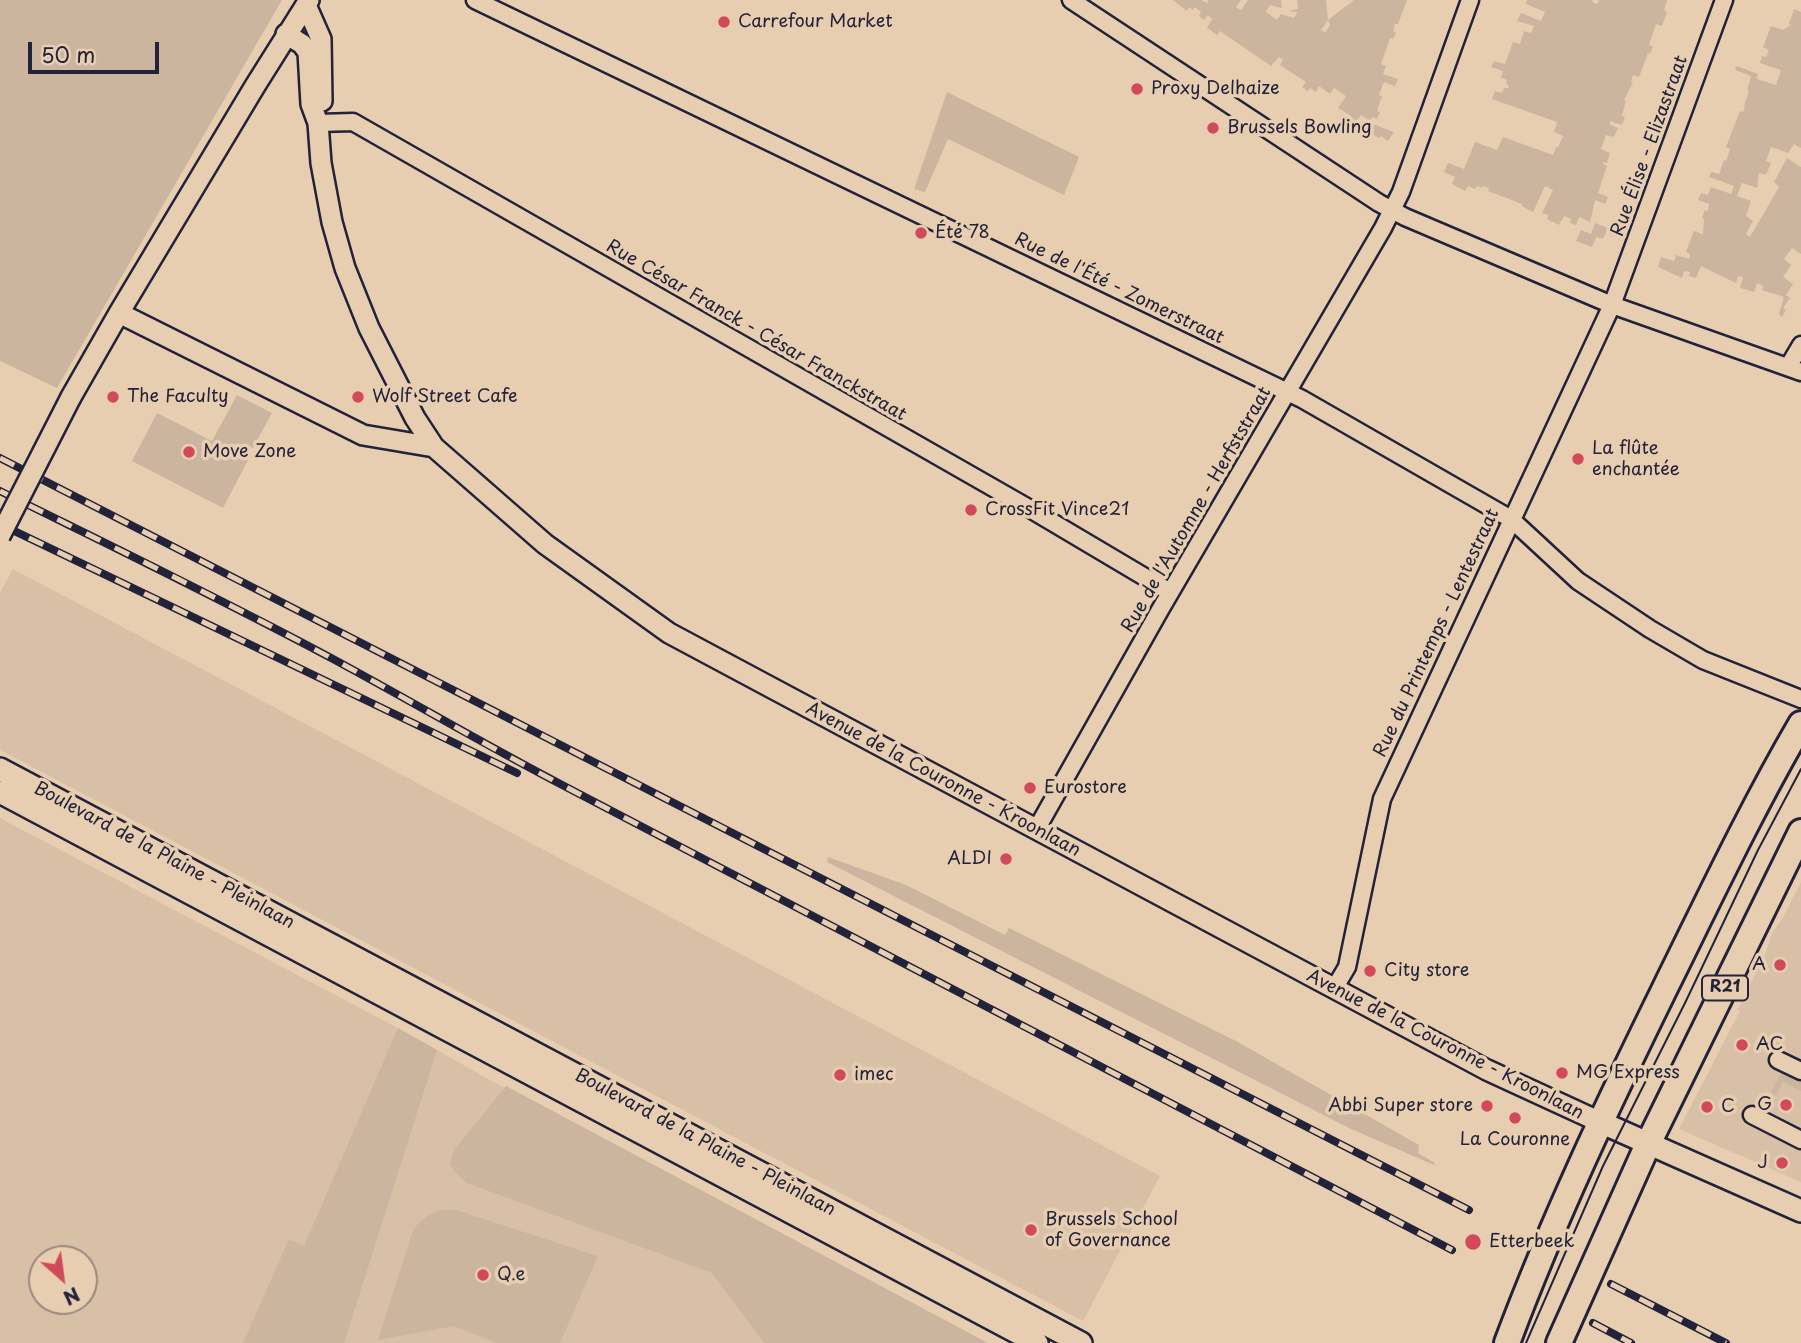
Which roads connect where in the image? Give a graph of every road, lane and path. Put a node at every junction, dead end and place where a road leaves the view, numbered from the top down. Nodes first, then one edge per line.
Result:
1 (475, 0) edge
2 (1071, 0) edge
3 (1470, 0) edge
4 (1724, 0) edge
5 (308, 3) edge
6 (286, 34) junction
7 (318, 123) junction
8 (1392, 210) junction
9 (1612, 305) junction
10 (119, 313) junction
11 (1801, 345) edge
12 (1794, 370) edge
13 (1287, 391) junction
14 (434, 447) junction
15 (1511, 519) junction
16 (0, 536) edge
17 (1170, 592) junction
18 (1801, 699) edge
19 (1801, 724) edge
20 (0, 769) edge
21 (0, 792) edge
22 (1036, 830) junction
23 (1801, 832) edge
24 (324, 952) junction
25 (1334, 989) junction
26 (1778, 1060) dead end
27 (1801, 1071) edge
28 (1752, 1115) dead end
29 (1600, 1122) junction
30 (1801, 1140) edge
31 (1648, 1144) junction
32 (1801, 1211) edge
33 (1037, 1343) edge
34 (1081, 1343) edge
35 (1507, 1343) edge
36 (1559, 1343) edge

1 - 13 street, Rue de l'Été - Zomerstraat
2 - 8 street
3 - 8 street, Rue de l'Automne - Herfststraat
4 - 9 street, Rue Élise - Elizastraat
5 - 6 street, Avenue de la Couronne - Kroonlaan
5 - 7 street, Avenue de la Couronne - Kroonlaan
6 - 7 street, Avenue de la Couronne - Kroonlaan
6 - 10 street
7 - 14 street, Avenue de la Couronne - Kroonlaan
7 - 17 street, Rue César Franck - César Franckstraat
8 - 9 street
8 - 13 street, Rue de l'Automne - Herfststraat
9 - 12 street
9 - 15 street, Rue du Printemps - Lentestraat
10 - 14 street
10 - 16 street, bridge
11 - 12 street
13 - 15 street, Rue de l'Été - Zomerstraat
13 - 17 street, Rue de l'Automne - Herfststraat
14 - 22 street, Avenue de la Couronne - Kroonlaan
15 - 18 street, Rue de l'Été - Zomerstraat
15 - 25 street, Rue du Printemps - Lentestraat
17 - 22 street, Rue de l'Automne - Herfststraat
19 - 29 main road
20 - 24 main road, Boulevard de la Plaine - Pleinlaan
21 - 24 main road, Boulevard de la Plaine - Pleinlaan
22 - 25 street, Avenue de la Couronne - Kroonlaan
23 - 31 main road, R21
24 - 33 main road, Boulevard de la Plaine - Pleinlaan
24 - 34 main road, Boulevard de la Plaine - Pleinlaan
25 - 29 street, Avenue de la Couronne - Kroonlaan
26 - 27 street
28 - 30 street
29 - 31 main road, Avenue de la Couronne - Kroonlaan
29 - 35 main road
31 - 32 main road, Avenue de la Couronne - Kroonlaan
31 - 36 main road, R21

